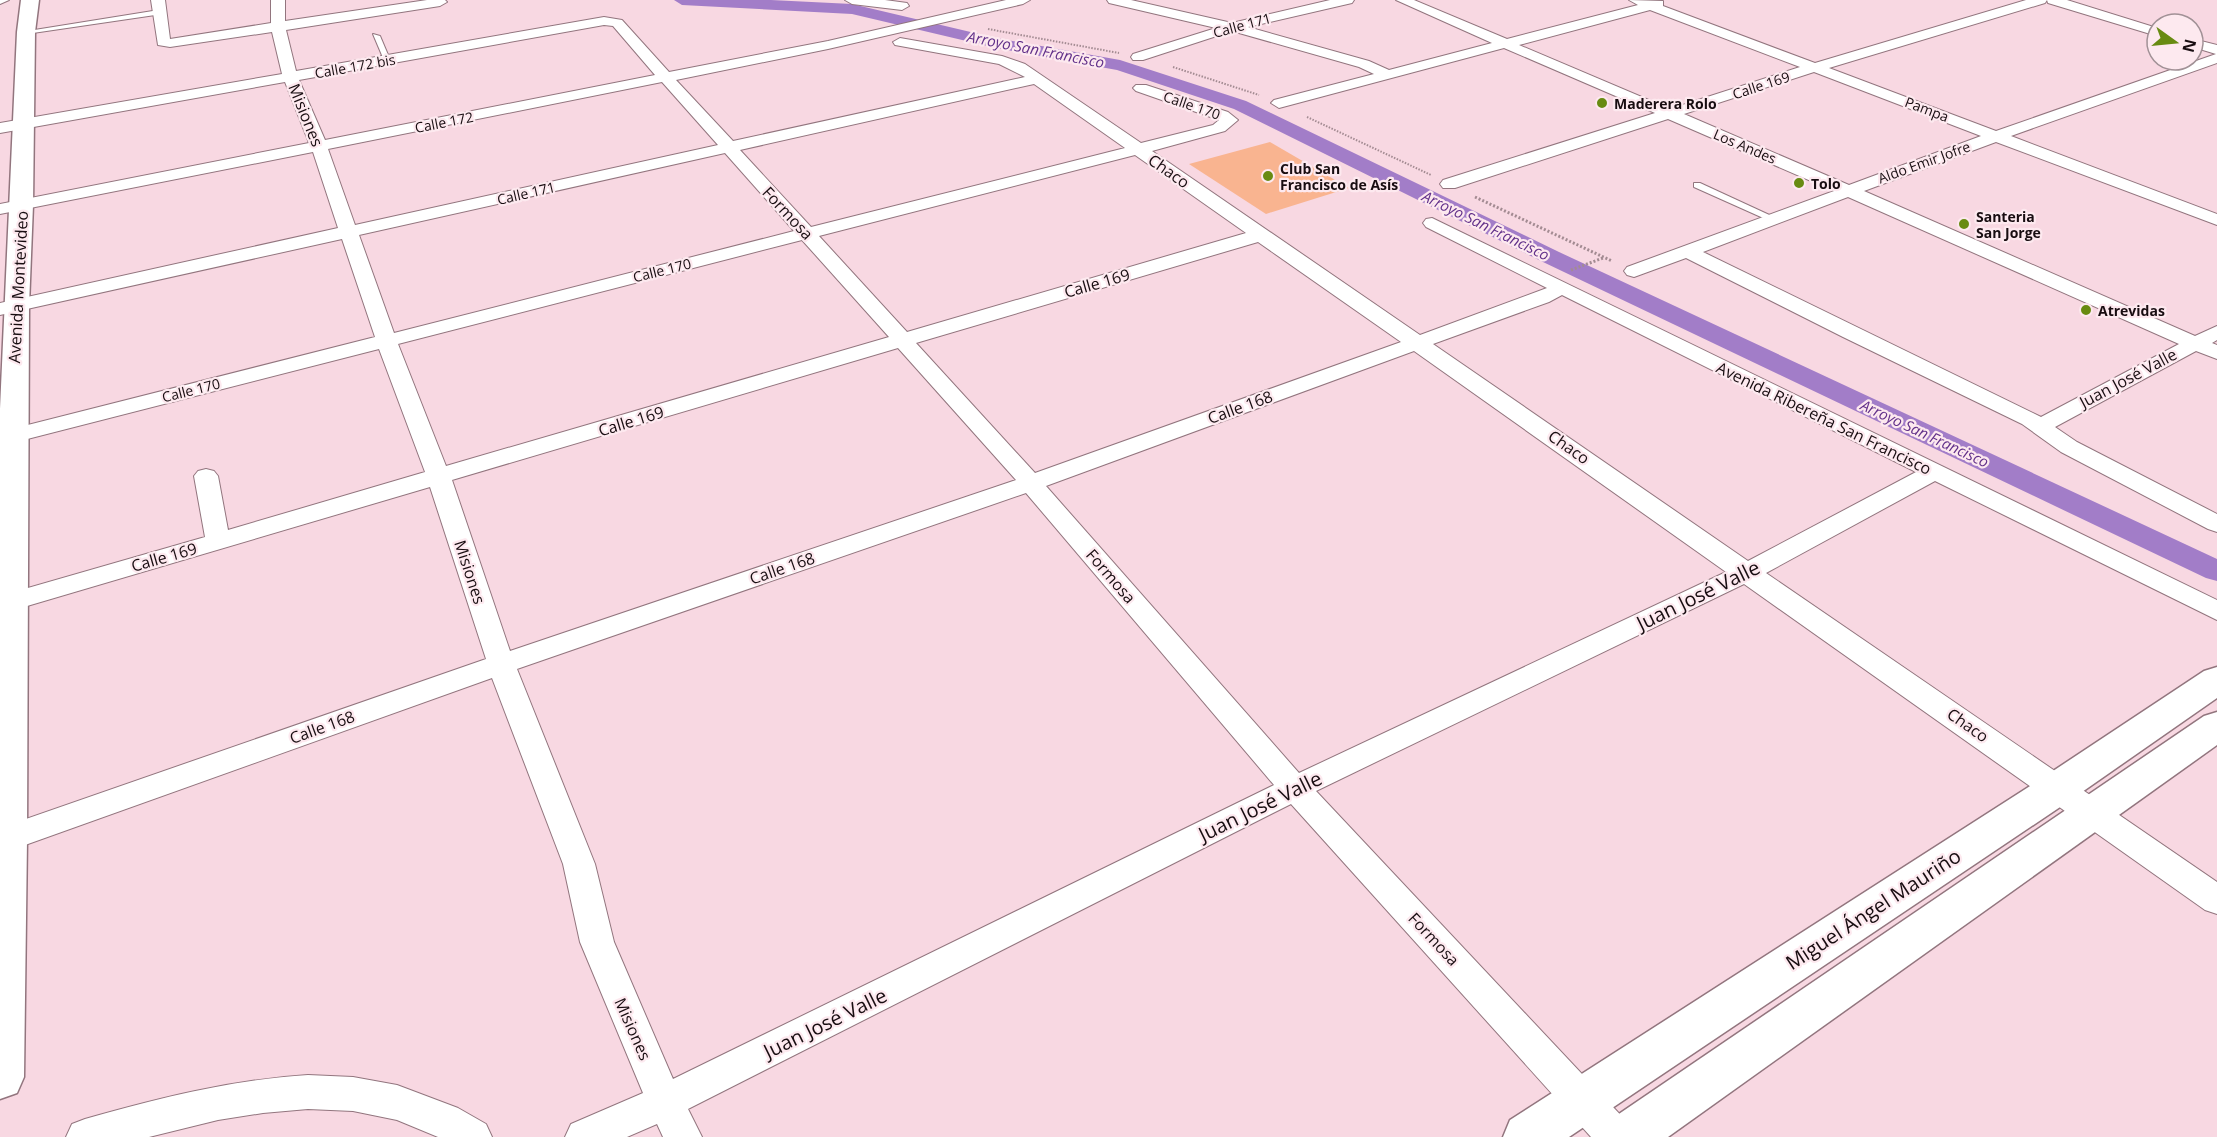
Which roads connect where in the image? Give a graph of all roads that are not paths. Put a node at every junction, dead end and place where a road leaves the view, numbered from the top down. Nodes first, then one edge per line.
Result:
1 (30, 0) edge
2 (278, 0) edge
3 (852, 0) edge
4 (1023, 0) edge
5 (1114, 0) edge
6 (1347, 0) edge
7 (1404, 0) edge
8 (1673, 0) edge
9 (2040, 0) edge
10 (2053, 0) edge
11 (440, 2) dead end
12 (1643, 3) edge
13 (159, 6) edge
14 (902, 6) dead end
15 (604, 21) joint
16 (278, 26) junction
17 (1232, 27) junction
18 (2145, 28) edge
19 (27, 32) junction
20 (376, 36) dead end
21 (894, 37) junction
22 (1508, 43) junction
23 (1138, 57) dead end
24 (2217, 58) edge
25 (388, 60) junction
26 (1816, 67) junction
27 (1389, 75) junction
28 (290, 77) junction
29 (667, 77) junction
30 (1036, 79) junction
31 (1141, 88) dead end
32 (1279, 103) dead end
33 (1671, 114) junction
34 (11, 126) edge
35 (1996, 136) junction
36 (319, 146) junction
37 (728, 148) junction
38 (1139, 149) junction
39 (1449, 184) dead end
40 (1697, 185) dead end
41 (1847, 190) junction
42 (11, 207) edge
43 (1773, 219) junction
44 (2217, 220) edge
45 (1432, 223) dead end
46 (350, 232) junction
47 (808, 234) junction
48 (1261, 235) junction
49 (1687, 251) junction
50 (1634, 271) dead end
51 (1563, 280) junction
52 (8, 307) edge
53 (2217, 332) edge
54 (386, 340) junction
55 (901, 340) junction
56 (1418, 342) junction
57 (2194, 343) junction
58 (2217, 353) edge
59 (2040, 426) junction
60 (6, 438) edge
61 (1934, 472) junction
62 (206, 476) dead end
63 (439, 478) junction
64 (1030, 483) junction
65 (2217, 524) edge
66 (218, 542) junction
67 (1747, 572) junction
68 (5, 603) edge
69 (2217, 611) edge
70 (501, 664) junction
71 (2217, 680) edge
72 (2217, 726) edge
73 (2058, 788) junction
74 (1295, 789) junction
75 (2093, 813) junction
76 (4, 840) edge
77 (2217, 900) edge
78 (0, 1077) edge
79 (1582, 1100) junction
80 (665, 1102) junction
81 (85, 1137) edge
82 (473, 1137) edge
83 (584, 1137) edge
84 (683, 1137) edge
85 (1527, 1137) edge
86 (1616, 1137) edge
87 (1627, 1137) edge

1 - 19 street, Avenida Montevideo
2 - 16 street, Misiones
3 - 14 street
4 - 21 street, Calle 172
5 - 17 street
6 - 17 street, Calle 171
7 - 22 street, Los Andes
8 - 12 street
9 - 26 street, Calle 169
10 - 18 street
11 - 16 street
12 - 22 street
12 - 26 street, Pampa
13 - 16 street
13 - 19 lane
15 - 25 street, Calle 172 bis
15 - 29 street, Formosa
16 - 28 street, Misiones
17 - 23 street, Calle 171
17 - 27 street
19 - 34 street, Avenida Montevideo
20 - 25 lane
21 - 29 street, Calle 172
21 - 30 street, Chaco
22 - 27 street
22 - 33 street, Los Andes
24 - 35 street, Aldo Emir Jofre
25 - 28 street, Calle 172 bis
26 - 33 street, Calle 169
26 - 35 street, Pampa
27 - 32 street
28 - 34 street, Calle 172 bis
28 - 36 street, Misiones
29 - 36 street, Calle 172
29 - 37 street, Formosa
30 - 37 street, Calle 171
30 - 38 street, Chaco
31 - 38 street, Calle 170
33 - 39 street, Calle 169
33 - 41 street, Los Andes
34 - 42 street, Avenida Montevideo
35 - 41 street, Aldo Emir Jofre
35 - 44 street, Pampa
36 - 42 street, Calle 172
36 - 46 street, Misiones
37 - 46 street, Calle 171
37 - 47 street, Formosa
38 - 47 street, Calle 170
38 - 48 street, Chaco
40 - 43 lane
41 - 43 street, Aldo Emir Jofre
41 - 57 street, Los Andes
42 - 52 street, Avenida Montevideo
43 - 49 street, Aldo Emir Jofre
45 - 51 street, Avenida Ribereña San Francisco
46 - 52 street, Calle 171
46 - 54 street, Misiones
47 - 54 street, Calle 170
47 - 55 street, Formosa
48 - 55 street, Calle 169
48 - 56 street, Chaco
49 - 50 street, Aldo Emir Jofre
49 - 59 street
51 - 56 street, Calle 168
51 - 61 street, Avenida Ribereña San Francisco
52 - 60 street, Avenida Montevideo
53 - 57 street, Juan José Valle
54 - 60 street, Calle 170
54 - 63 street, Misiones
55 - 63 street, Calle 169
55 - 64 street, Formosa
56 - 64 street, Calle 168
56 - 67 street, Chaco
57 - 58 street, Los Andes
57 - 59 street, Juan José Valle
59 - 65 street
60 - 68 street, Avenida Montevideo
61 - 67 street, Juan José Valle
61 - 69 street, Avenida Ribereña San Francisco
62 - 66 street
63 - 66 street, Calle 169
63 - 70 street, Misiones
64 - 70 street, Calle 168
64 - 74 street, Formosa
66 - 68 street, Calle 169
67 - 73 street, Chaco
67 - 74 street, Juan José Valle
68 - 76 street, Avenida Montevideo
70 - 76 street, Calle 168
70 - 80 street, Misiones
71 - 73 street, Miguel Ángel Mauriño
72 - 75 street
73 - 75 street, Chaco
73 - 79 street, Miguel Ángel Mauriño
74 - 79 street, Formosa
74 - 80 street, Juan José Valle
75 - 77 street, Chaco
75 - 87 street
76 - 78 street, Avenida Montevideo
79 - 85 street, Miguel Ángel Mauriño
79 - 86 street, Formosa
80 - 83 street, Juan José Valle
80 - 84 street, Misiones
81 - 82 street

